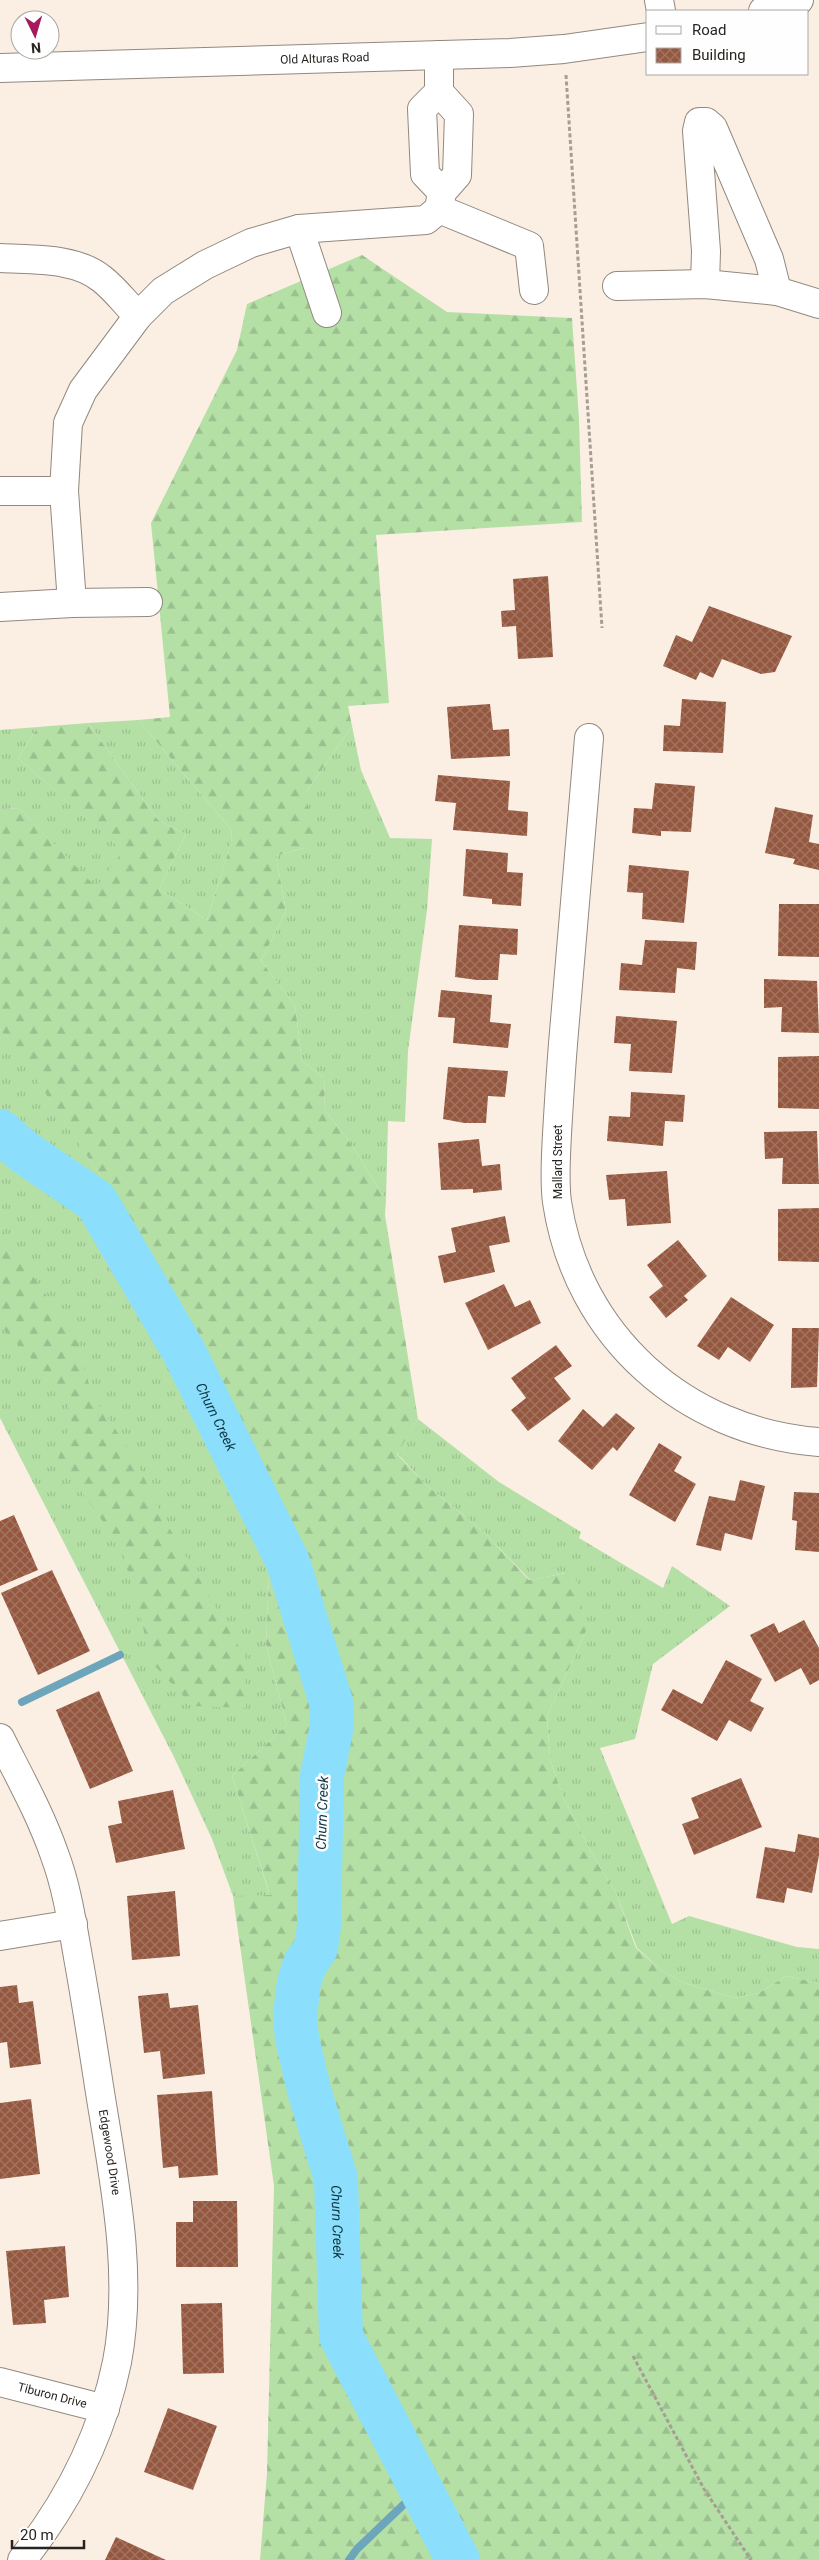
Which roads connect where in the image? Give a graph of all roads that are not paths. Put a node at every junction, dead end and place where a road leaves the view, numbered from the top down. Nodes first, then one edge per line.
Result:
1 (799, 0) edge
2 (766, 10) edge
3 (646, 37) edge
4 (439, 55) junction
5 (0, 68) edge
6 (439, 92) junction
7 (441, 200) junction
8 (299, 229) junction
9 (0, 258) edge
10 (705, 284) junction
11 (617, 286) dead end
12 (534, 290) dead end
13 (777, 291) junction
14 (819, 304) edge
15 (327, 313) dead end
16 (138, 316) junction
17 (0, 491) edge
18 (64, 491) junction
19 (148, 602) dead end
20 (72, 604) junction
21 (0, 607) edge
22 (589, 738) dead end
23 (819, 1442) edge
24 (0, 1738) edge
25 (72, 1924) junction
26 (0, 1936) edge
27 (0, 2382) edge
28 (105, 2409) junction
29 (22, 2560) edge

1 - 2 street
3 - 4 street, Old Alturas Road
4 - 5 street, Old Alturas Road
4 - 6 street
6 - 7 street
6 - 7 street
7 - 8 street
7 - 12 street
8 - 15 street
8 - 16 street
9 - 16 street
10 - 11 street
10 - 13 street
10 - 13 street
13 - 14 street
16 - 18 street
17 - 18 street
18 - 20 street
19 - 20 street
20 - 21 street
22 - 23 street, Mallard Street
24 - 25 street, Edgewood Drive
25 - 26 street
25 - 28 street, Edgewood Drive
27 - 28 street, Tiburon Drive
28 - 29 street, Edgewood Drive

